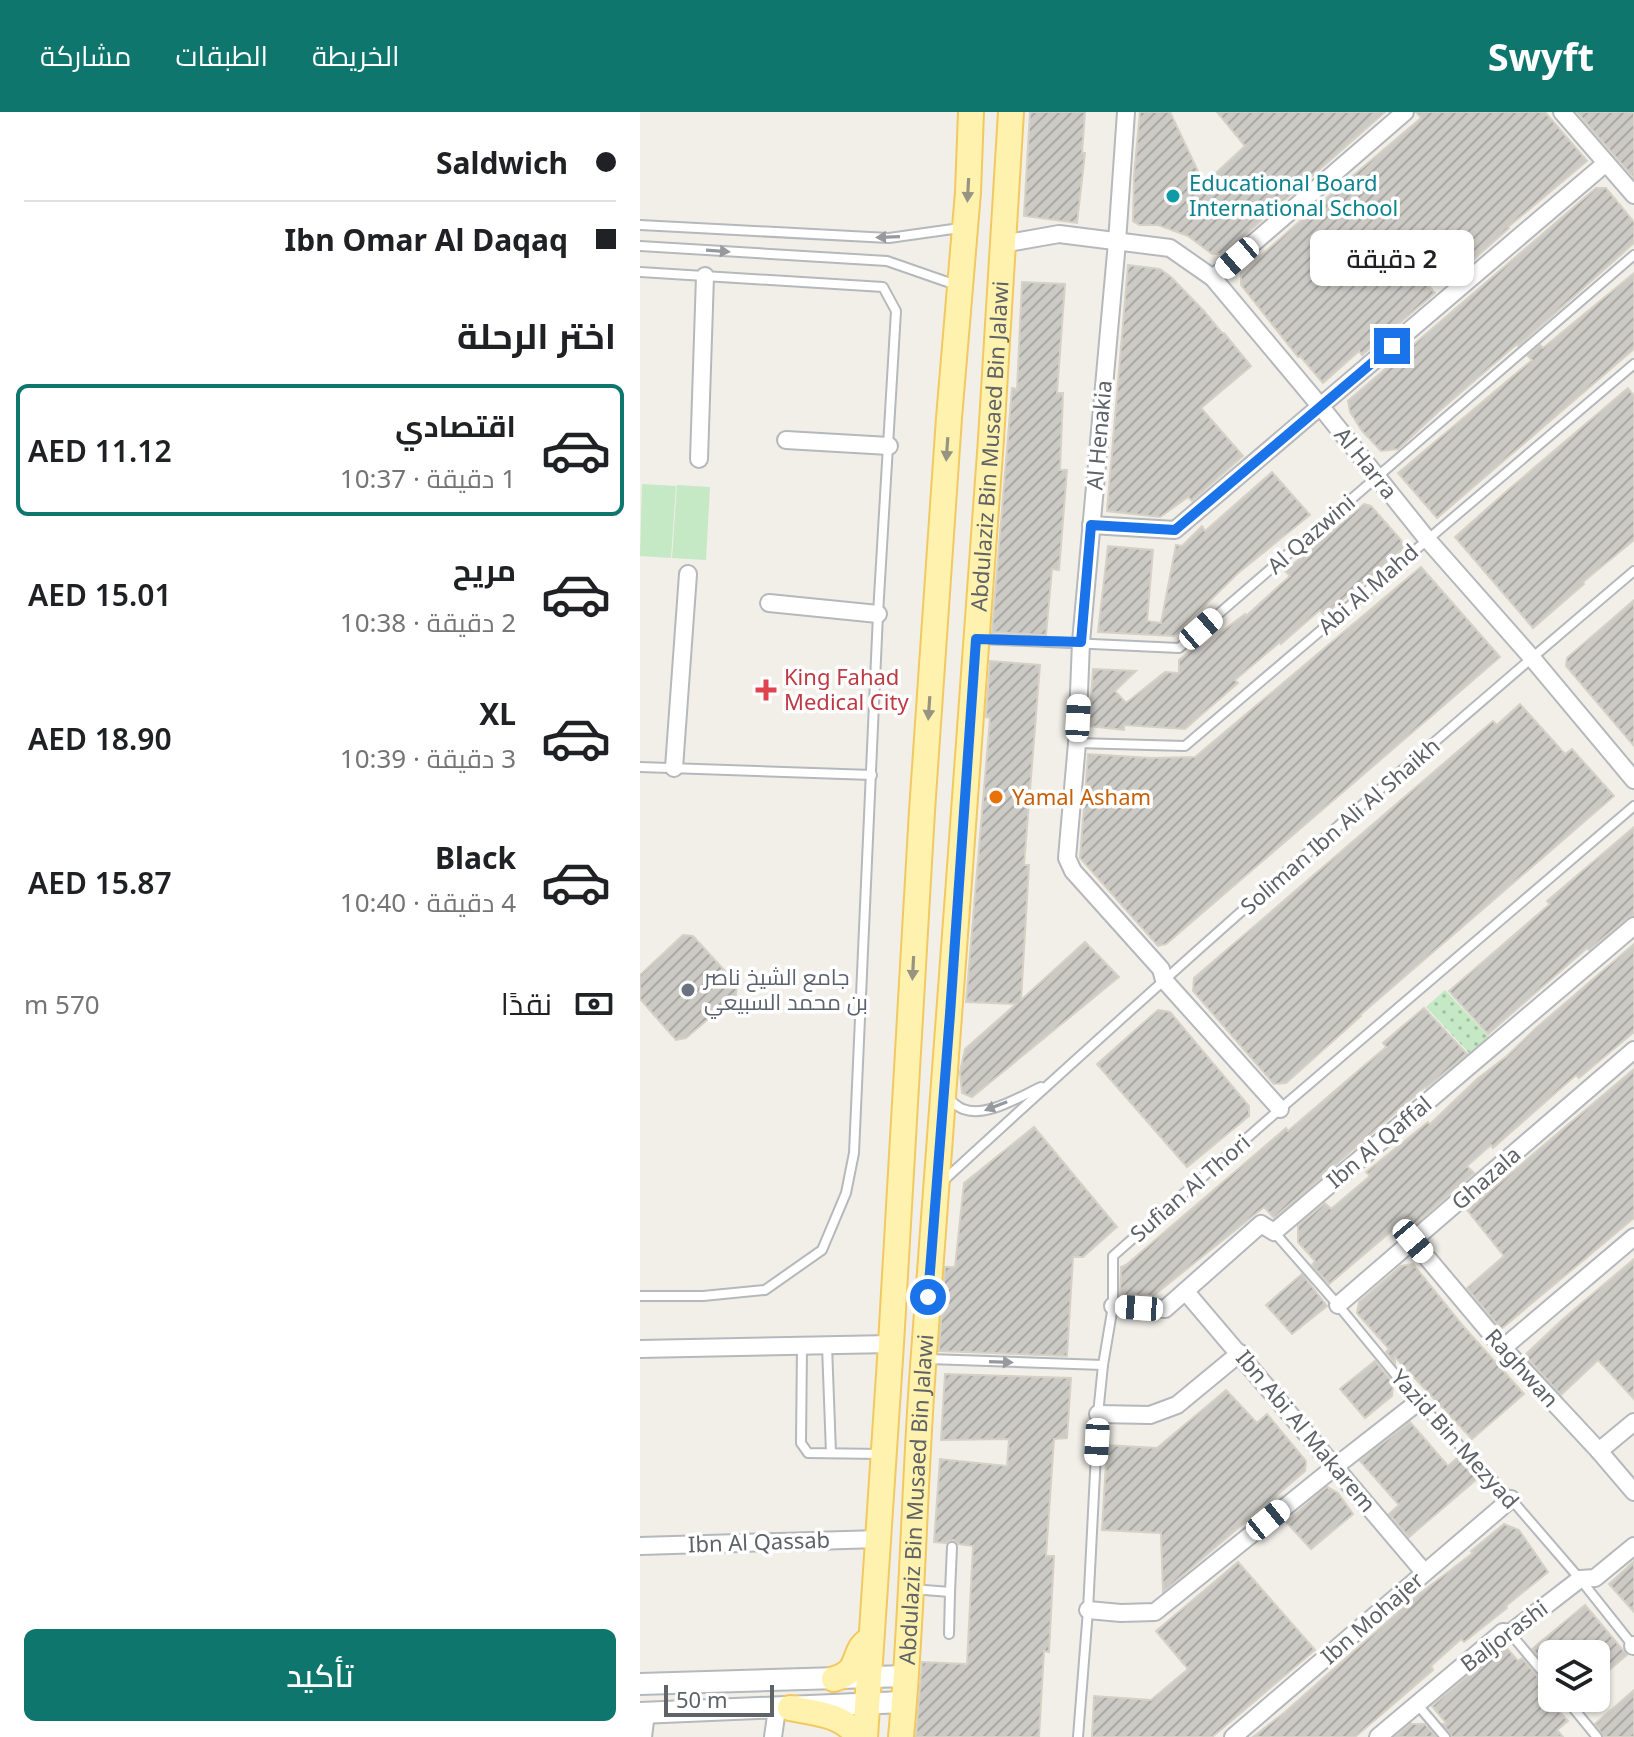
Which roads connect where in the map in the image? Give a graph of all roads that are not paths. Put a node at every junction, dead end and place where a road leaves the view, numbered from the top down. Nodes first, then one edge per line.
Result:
1 (971, 112) edge
2 (1011, 112) edge
3 (1126, 112) edge
4 (1405, 112) edge
5 (1562, 112) edge
6 (1606, 163) junction
7 (1634, 195) edge
8 (640, 225) edge
9 (965, 228) junction
10 (1117, 242) junction
11 (1002, 244) junction
12 (640, 246) edge
13 (1634, 255) edge
14 (640, 272) edge
15 (705, 276) junction
16 (1213, 278) junction
17 (960, 286) junction
18 (1634, 364) edge
19 (1321, 407) junction
20 (786, 440) dead end
21 (889, 446) junction
22 (699, 459) dead end
23 (1377, 477) junction
24 (1091, 525) junction
25 (1427, 539) junction
26 (1634, 571) edge
27 (688, 574) dead end
28 (769, 603) dead end
29 (878, 614) junction
30 (976, 639) junction
31 (1081, 642) junction
32 (1532, 658) junction
33 (1077, 743) junction
34 (640, 767) edge
35 (674, 768) junction
36 (1631, 771) edge
37 (872, 775) junction
38 (1634, 806) edge
39 (1634, 926) edge
40 (1164, 980) junction
41 (1634, 1050) edge
42 (1049, 1084) junction
43 (944, 1096) junction
44 (1280, 1109) junction
45 (938, 1186) junction
46 (1274, 1232) junction
47 (1634, 1237) edge
48 (1413, 1241) junction
49 (1186, 1292) junction
50 (640, 1296) edge
51 (1338, 1305) junction
52 (1113, 1306) junction
53 (891, 1344) junction
54 (827, 1345) junction
55 (802, 1346) junction
56 (1503, 1348) junction
57 (640, 1349) edge
58 (1240, 1353) junction
59 (923, 1359) junction
60 (1103, 1365) junction
61 (1418, 1402) junction
62 (1098, 1414) junction
63 (1634, 1422) edge
64 (1599, 1451) junction
65 (831, 1453) junction
66 (884, 1454) junction
67 (1336, 1466) junction
68 (1634, 1492) edge
69 (1511, 1499) junction
70 (879, 1539) junction
71 (640, 1546) edge
72 (1634, 1546) edge
73 (952, 1547) dead end
74 (1424, 1572) junction
75 (1580, 1579) junction
76 (911, 1589) junction
77 (950, 1592) junction
78 (1088, 1610) junction
79 (1510, 1633) junction
80 (949, 1634) dead end
81 (871, 1639) junction
82 (1634, 1646) edge
83 (1538, 1666) edge
84 (907, 1676) junction
85 (870, 1677) junction
86 (834, 1679) junction
87 (640, 1684) edge
88 (904, 1702) junction
89 (868, 1703) junction
90 (1417, 1704) junction
91 (783, 1708) junction
92 (1576, 1712) edge
93 (643, 1713) edge
94 (643, 1737) edge
95 (773, 1737) edge
96 (857, 1737) edge
97 (865, 1737) edge
98 (901, 1737) edge
99 (1078, 1737) edge
100 (1233, 1737) edge
101 (1378, 1737) edge
102 (1445, 1737) edge
103 (1597, 1737) edge

1 -> 9 main road, Abdulaziz Bin Musaed Bin Jalawi
2 - 11 main road, Abdulaziz Bin Musaed Bin Jalawi
3 - 10 street, Al Henakia
4 - 16 street
5 - 6 street
6 - 7 street
6 - 19 street
9 -> 8 lane
9 - 17 main road, Abdulaziz Bin Musaed Bin Jalawi
10 - 11 street, Al Harra
10 - 16 street, Al Harra
10 - 24 street, Al Henakia
11 - 30 main road, Abdulaziz Bin Musaed Bin Jalawi
12 -> 17 lane
13 - 23 lane, Al Qazwini
14 - 15 lane
15 - 21 lane
15 - 22 street
16 - 19 street, Al Harra
17 -> 53 main road, Abdulaziz Bin Musaed Bin Jalawi
18 - 25 lane, Abi Al Mahd
19 - 23 street, Al Harra
19 - 24 street
20 - 21 street
21 - 29 lane
23 - 25 street, Al Harra
23 - 31 lane, Al Qazwini
24 - 31 street, Al Henakia
25 - 32 street, Al Harra
25 - 33 lane, Abi Al Mahd
26 - 32 lane, Soliman Ibn Ali Al Shaikh
27 - 35 street
28 - 29 street
29 - 37 lane
30 - 31 lane, Al Qazwini
30 - 43 main road, Abdulaziz Bin Musaed Bin Jalawi
31 - 33 street, Al Henakia
32 - 36 street, Al Harra
32 - 40 lane, Soliman Ibn Ali Al Shaikh
33 - 40 street, Al Henakia
34 - 35 lane
35 - 37 lane
37 - 50 lane
38 - 44 lane, Sufian Al Thori
39 - 46 street, Ibn Al Qaffal
40 - 42 lane, Soliman Ibn Ali Al Shaikh
40 - 44 street, Al Henakia
41 - 48 street, Ghazala
42 -> 43 lane, Soliman Ibn Ali Al Shaikh
42 - 45 lane, Soliman Ibn Ali Al Shaikh
43 - 45 main road, Abdulaziz Bin Musaed Bin Jalawi
44 - 52 lane, Sufian Al Thori
45 - 59 main road, Abdulaziz Bin Musaed Bin Jalawi
46 - 49 street, Ibn Al Qaffal
46 - 51 lane, Yazid Bin Mezyad
47 - 56 street
48 - 51 street, Ghazala
48 - 56 street, Raghwan
49 - 52 street, Ibn Al Qaffal
49 - 58 street, Ibn Abi Al Makarem
51 - 61 lane, Yazid Bin Mezyad
52 - 60 lane, Sufian Al Thori
53 - 54 street
53 - 66 main road, Abdulaziz Bin Musaed Bin Jalawi
54 - 55 street
54 - 65 lane
55 - 57 street
55 - 65 lane
56 - 64 street, Raghwan
58 - 62 street
58 - 67 street, Ibn Abi Al Makarem
59 -> 60 lane
59 - 76 main road, Abdulaziz Bin Musaed Bin Jalawi
60 - 62 lane, Sufian Al Thori
61 - 67 street
61 - 69 lane, Yazid Bin Mezyad
62 - 78 lane, Sufian Al Thori
63 - 64 street
64 - 68 street, Raghwan
65 - 66 lane
66 - 70 main road, Abdulaziz Bin Musaed Bin Jalawi
67 - 74 street, Ibn Abi Al Makarem
67 - 78 street
69 - 74 street, Ibn Mohajer
69 - 75 lane, Yazid Bin Mezyad
70 - 71 street, Ibn Al Qassab
70 - 81 main road, Abdulaziz Bin Musaed Bin Jalawi
72 - 75 street, Baljorashi
73 - 77 lane
74 - 100 street, Ibn Mohajer
75 - 79 street, Baljorashi
75 - 82 lane, Yazid Bin Mezyad
76 - 77 lane
76 - 84 main road, Abdulaziz Bin Musaed Bin Jalawi
77 - 80 lane
78 - 99 lane, Sufian Al Thori
79 - 83 lane
79 - 90 street, Baljorashi
81 - 85 main road, Abdulaziz Bin Musaed Bin Jalawi
81 - 86 main road
84 - 85 street
84 - 88 main road, Abdulaziz Bin Musaed Bin Jalawi
85 - 86 street
85 - 89 main road, Abdulaziz Bin Musaed Bin Jalawi
86 - 87 street
88 - 89 street
88 - 98 main road, Abdulaziz Bin Musaed Bin Jalawi
89 - 91 street
89 - 97 main road, Abdulaziz Bin Musaed Bin Jalawi
90 - 101 street, Baljorashi
90 - 102 lane
91 - 93 street
91 - 95 street
91 - 96 main road
92 - 103 lane
93 - 94 street

